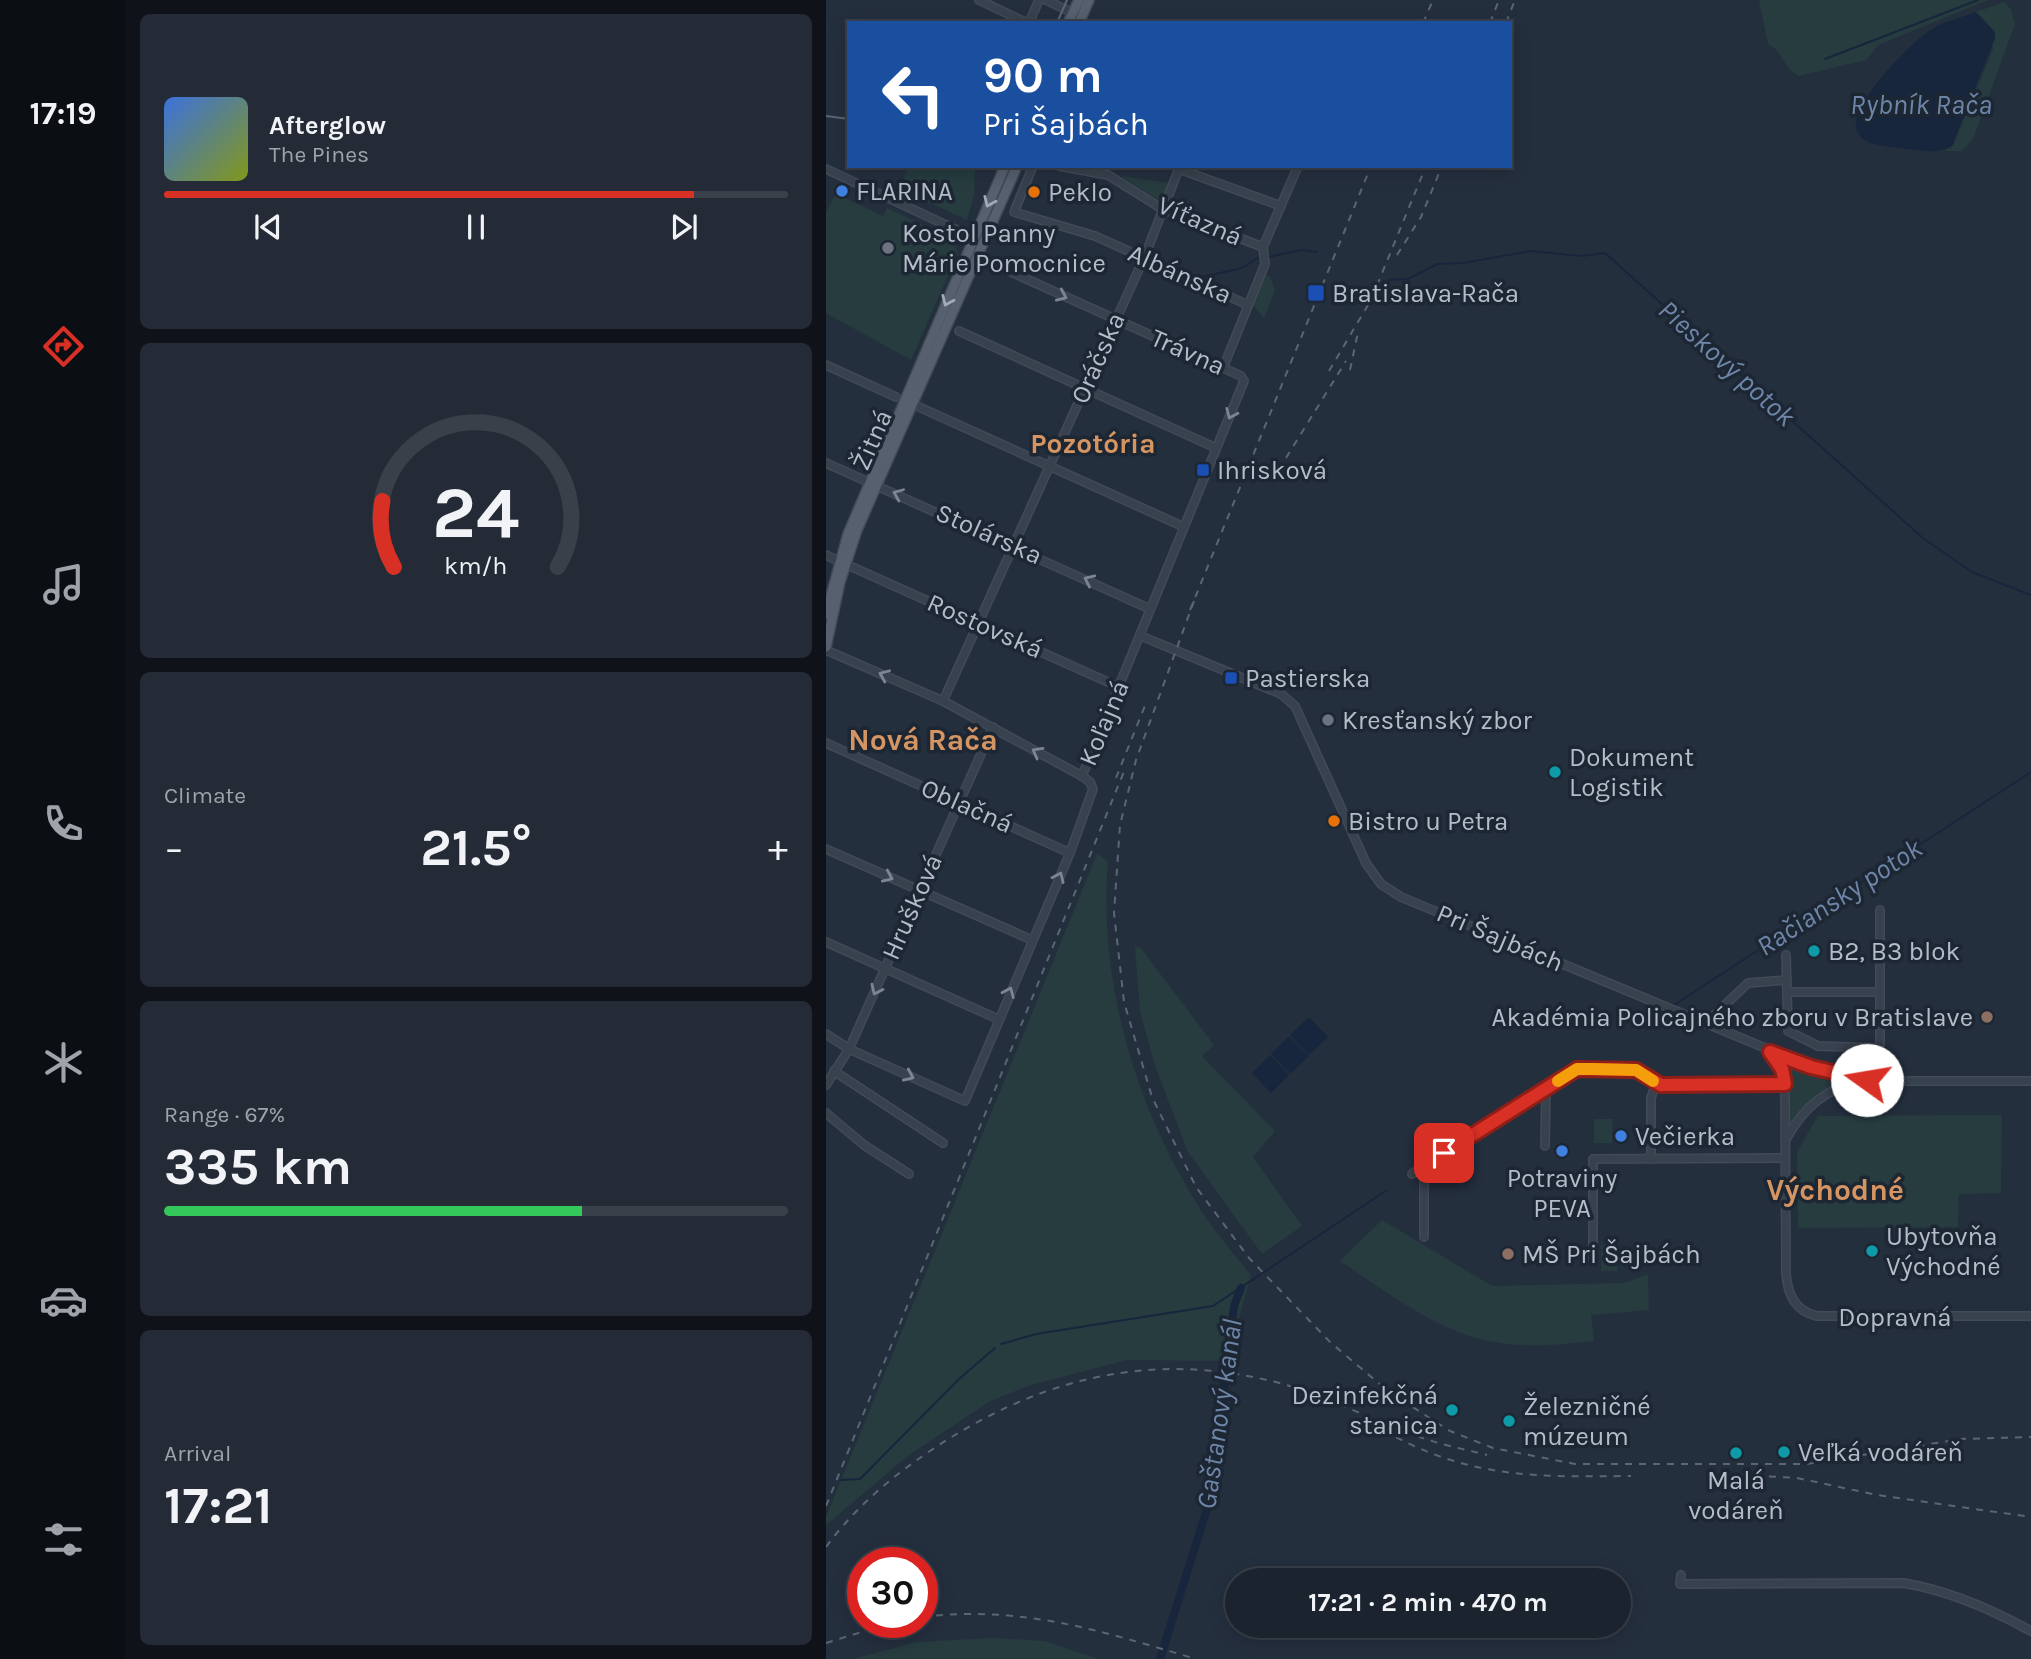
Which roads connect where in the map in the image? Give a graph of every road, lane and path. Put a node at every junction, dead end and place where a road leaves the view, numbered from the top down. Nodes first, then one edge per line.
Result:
1 (979, 0) edge
2 (1039, 0) edge
3 (1046, 0) edge
4 (1078, 0) edge
5 (1089, 0) edge
6 (1070, 11) junction
7 (1024, 21) edge
8 (1029, 21) edge
9 (1068, 21) edge
10 (1079, 21) edge
11 (1080, 21) edge
12 (1004, 168) edge
13 (1016, 168) edge
14 (1032, 168) edge
15 (1070, 168) edge
16 (1179, 168) edge
17 (1297, 168) edge
18 (826, 169) edge
19 (1280, 206) junction
20 (1164, 210) junction
21 (989, 230) junction
22 (974, 238) junction
23 (1263, 247) junction
24 (978, 257) junction
25 (1144, 258) junction
26 (1248, 305) junction
27 (1115, 319) junction
28 (959, 331) dead end
29 (826, 365) edge
30 (1223, 368) junction
31 (1244, 380) joint
32 (1085, 388) junction
33 (896, 397) dead end
34 (919, 407) dead end
35 (1216, 448) junction
36 (826, 463) edge
37 (1050, 466) junction
38 (872, 483) junction
39 (1184, 527) junction
40 (1013, 545) junction
41 (850, 566) dead end
42 (1150, 609) junction
43 (826, 614) edge
44 (978, 623) junction
45 (1141, 636) junction
46 (826, 649) edge
47 (1119, 687) junction
48 (943, 701) junction
49 (993, 727) junction
50 (826, 743) edge
51 (1082, 776) junction
52 (958, 802) junction
53 (826, 849) edge
54 (1070, 853) junction
55 (920, 891) junction
56 (1880, 910) dead end
57 (1032, 940) junction
58 (826, 942) edge
59 (1786, 955) dead end
60 (886, 968) junction
61 (1787, 980) junction
62 (1787, 992) junction
63 (1880, 992) junction
64 (998, 1018) junction
65 (1705, 1024) junction
66 (826, 1034) edge
67 (849, 1049) junction
68 (1880, 1050) junction
69 (1770, 1052) junction
70 (834, 1071) junction
71 (1868, 1080) junction
72 (2031, 1081) edge
73 (1656, 1083) junction
74 (826, 1084) edge
75 (1785, 1084) junction
76 (1546, 1088) junction
77 (826, 1113) edge
78 (1786, 1140) junction
79 (943, 1143) dead end
80 (1545, 1146) dead end
81 (1785, 1158) junction
82 (1651, 1159) junction
83 (1424, 1166) junction
84 (909, 1174) dead end
85 (1412, 1174) dead end
86 (1424, 1237) dead end
87 (1593, 1259) dead end
88 (2031, 1316) edge
89 (1681, 1575) dead end
90 (2031, 1631) edge

1 - 7 street
2 - 8 street
3 - 6 street
4 - 6 main road
5 - 11 main road
6 - 9 main road
6 - 10 street
12 -> 22 main road, Žitná
13 - 21 main road, Žitná
14 - 25 street, Albánska
15 - 20 street, Víťazná
16 - 19 street
16 - 20 street, Oráčska
17 - 19 street
18 - 22 street
19 - 23 street
20 - 23 street, Víťazná
20 - 25 street, Oráčska
21 - 22 main road
21 - 24 main road, Žitná
22 - 24 main road
22 -> 38 main road, Žitná
23 - 26 street
24 -> 27 street, Trávna
24 - 38 main road, Žitná
25 - 26 street, Albánska
25 - 27 street, Oráčska
26 - 30 street
27 - 30 street, Trávna
27 - 32 street, Oráčska
28 - 32 street
29 - 33 street
30 - 31 street, Trávna
31 -> 35 street, Koľajná
32 - 35 street
32 - 37 street, Oráčska
34 - 37 street
35 - 39 street, Koľajná
36 - 38 street, Stolárska
37 - 39 street
37 - 40 street, Oráčska
40 -> 38 street, Stolárska
38 - 43 main road, Žitná
38 - 46 main road, Žitná
39 - 42 street, Koľajná
42 -> 40 street, Stolárska
40 - 44 street, Oráčska
41 - 44 street, Rostovská
42 - 45 street, Koľajná
44 - 47 street, Rostovská
44 - 48 street, Oráčska
45 - 47 street, Koľajná
45 - 65 street, Pri Šajbách
48 -> 46 street
47 - 51 street, Koľajná
48 - 49 street
51 -> 49 street
49 - 52 street, Hrušková
50 - 52 street, Oblačná
51 - 54 street, Koľajná
52 - 54 street, Oblačná
52 - 55 street, Hrušková
53 -> 55 street
57 -> 54 street, Koľajná
55 - 57 street
55 - 60 street, Hrušková
56 - 63 street
64 -> 57 street, Koľajná
58 - 60 street
59 - 61 street
60 - 64 street
60 -> 67 street, Hrušková
61 - 62 street
61 - 65 street
62 - 63 street
62 - 68 street
63 - 68 street
67 -> 64 street, Koľajná
65 - 69 street, Pri Šajbách
66 - 67 street
67 - 70 street, Hrušková
68 - 71 street
69 - 71 street, Pri Šajbách
69 - 75 street
70 - 74 street, Hrušková
70 - 79 street
71 - 72 street
71 - 78 street
73 - 75 street
73 - 76 street
73 - 82 street
75 - 78 street
76 - 80 street
76 - 83 street
77 - 84 street
78 - 81 street
81 - 82 street
81 - 88 street, Dopravná
82 - 87 street
83 - 85 street
83 - 86 street
89 - 90 street

